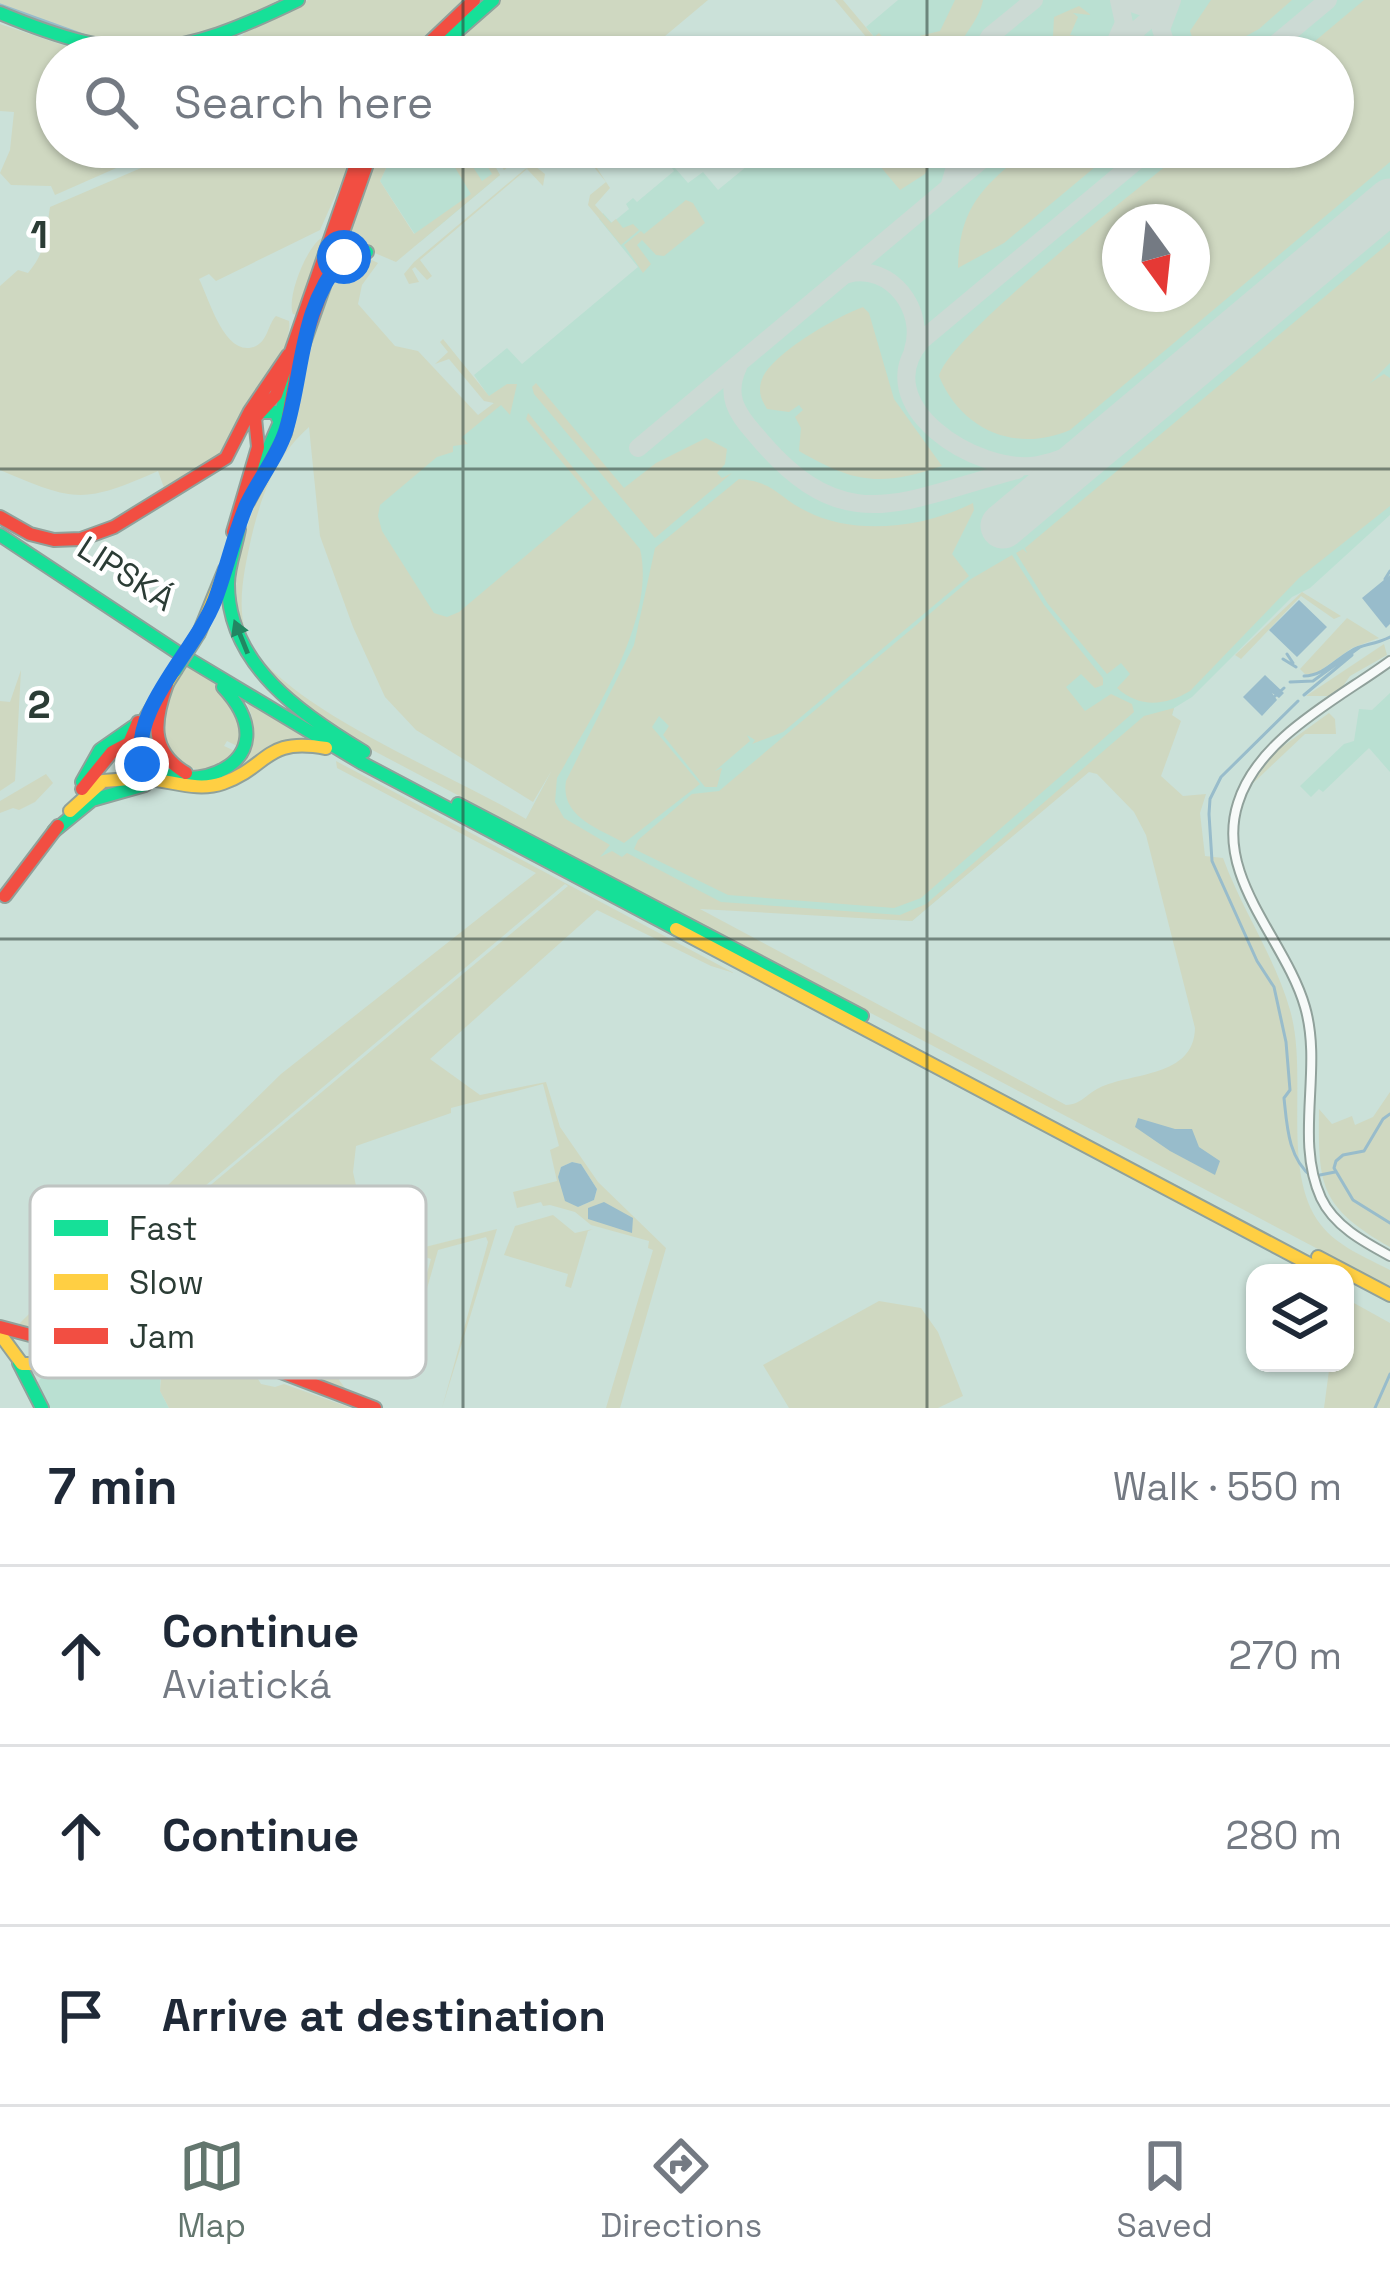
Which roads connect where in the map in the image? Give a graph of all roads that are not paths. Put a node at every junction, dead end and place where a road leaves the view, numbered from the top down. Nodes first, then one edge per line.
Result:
1 (298, 0) edge
2 (474, 0) edge
3 (493, 0) edge
4 (0, 13) edge
5 (66, 36) edge
6 (225, 36) edge
7 (437, 36) edge
8 (452, 36) edge
9 (355, 168) edge
10 (365, 168) edge
11 (367, 251) dead end
12 (324, 284) junction
13 (293, 356) junction
14 (257, 420) junction
15 (278, 428) junction
16 (180, 487) junction
17 (247, 505) junction
18 (0, 520) edge
19 (239, 529) junction
20 (0, 536) edge
21 (222, 576) junction
22 (1390, 661) edge
23 (193, 662) junction
24 (175, 671) junction
25 (166, 684) junction
26 (139, 720) junction
27 (348, 742) junction
28 (117, 749) junction
29 (140, 757) junction
30 (362, 763) junction
31 (206, 777) junction
32 (125, 779) junction
33 (180, 785) junction
34 (65, 811) junction
35 (54, 832) junction
36 (3, 900) edge
37 (1390, 1256) edge
38 (1309, 1264) edge
39 (1354, 1288) edge
40 (1390, 1295) edge
41 (1390, 1306) edge
42 (0, 1331) edge
43 (30, 1346) edge
44 (30, 1346) edge
45 (15, 1355) junction
46 (30, 1356) edge
47 (30, 1374) edge
48 (299, 1378) edge
49 (28, 1381) junction
50 (42, 1408) edge
51 (375, 1408) edge

1 - 6 main road
2 - 7 main road
3 - 8 main road
4 - 5 main road
9 - 13 main road
10 - 12 main road
11 - 12 main road
12 - 13 main road
13 - 14 main road
13 - 15 main road
13 - 16 main road
13 - 17 main road
14 - 15 main road
14 - 15 main road
14 - 16 main road
14 - 21 main road
15 - 17 main road
16 - 18 main road
17 - 19 main road
18 - 27 main road, LIPSKÁ
19 - 21 main road
27 -> 19 main road
20 - 23 main road, LIPSKÁ
21 - 24 main road, bridge
22 - 37 street
23 - 30 main road, LIPSKÁ
23 - 31 main road
24 - 25 main road
24 - 26 main road
25 - 29 main road
25 - 31 main road
26 - 28 main road
26 - 34 main road
27 - 40 main road
28 - 29 main road
28 - 32 main road
28 - 34 main road
29 - 31 main road
29 - 32 main road
30 - 33 main road
30 - 38 main road
32 - 33 main road
32 - 35 main road
33 - 35 main road
34 - 36 main road
35 - 36 main road
39 - 41 main road
42 - 43 main road
42 - 45 main road
44 - 45 main road
45 - 46 main road
45 - 49 main road
47 - 49 main road
48 - 51 main road
49 - 50 main road

